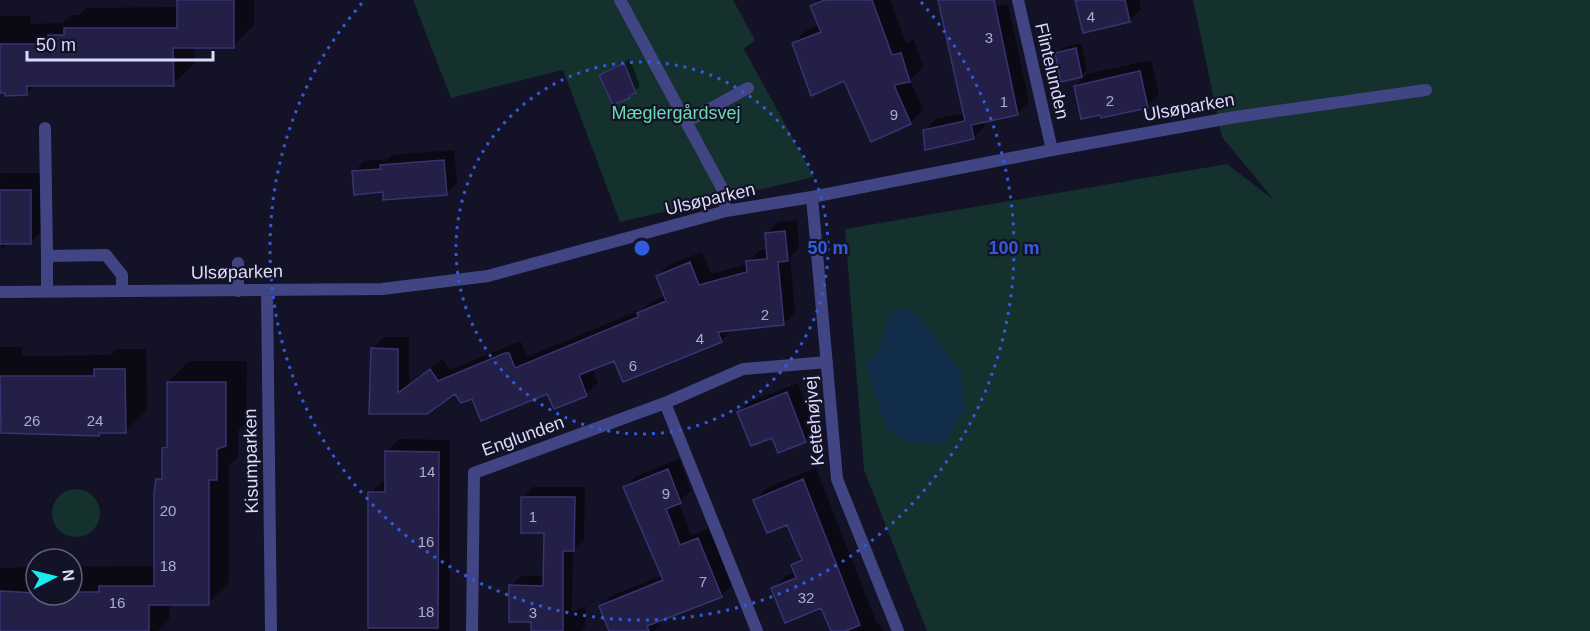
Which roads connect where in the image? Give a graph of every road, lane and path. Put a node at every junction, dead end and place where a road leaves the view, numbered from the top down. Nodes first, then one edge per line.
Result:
1 (620, 0) edge
2 (1018, 0) edge
3 (748, 88) dead end
4 (1426, 90) dead end
5 (686, 122) junction
6 (45, 128) dead end
7 (1052, 150) junction
8 (812, 197) junction
9 (726, 211) junction
10 (47, 256) junction
11 (238, 263) dead end
12 (267, 290) junction
13 (47, 291) junction
14 (122, 291) junction
15 (238, 291) junction
16 (0, 292) edge
17 (827, 362) junction
18 (665, 403) junction
19 (272, 631) edge
20 (472, 631) edge
21 (757, 631) edge
22 (898, 631) edge

1 - 5 street
2 - 7 street, Flintelunden
3 - 5 street
4 - 7 street, Ulsøparken
5 - 9 street
6 - 10 street
7 - 8 street, Ulsøparken
8 - 9 street, Ulsøparken
8 - 17 street, Kettehøjvej
9 - 12 street, Ulsøparken
10 - 13 street
10 - 14 street
11 - 15 street
12 - 15 street, Ulsøparken
12 - 19 street, Kisumparken
13 - 14 street, Ulsøparken
13 - 16 street, Ulsøparken
14 - 15 street, Ulsøparken
17 - 18 street, Englunden
17 - 22 street, Kettehøjvej
18 - 20 street, Englunden
18 - 21 street

